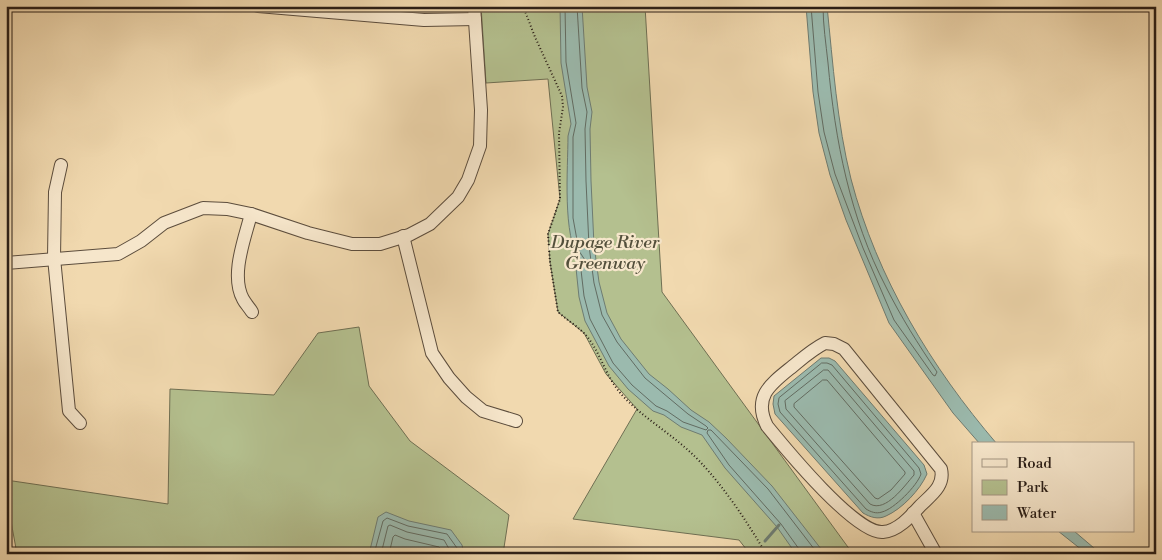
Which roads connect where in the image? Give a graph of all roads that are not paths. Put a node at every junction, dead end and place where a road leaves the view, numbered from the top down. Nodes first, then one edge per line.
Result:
1 (258, 6) edge
2 (474, 12) edge
3 (61, 165) dead end
4 (251, 214) junction
5 (403, 236) junction
6 (54, 258) junction
7 (6, 263) edge
8 (252, 312) dead end
9 (516, 421) dead end
10 (80, 423) dead end
11 (913, 513) junction
12 (936, 554) edge

1 - 2 street
2 - 5 street
3 - 6 street
4 - 5 street
4 - 6 street
4 - 8 street
5 - 9 street
6 - 7 street
6 - 10 street
11 - 11 street
11 - 12 street

